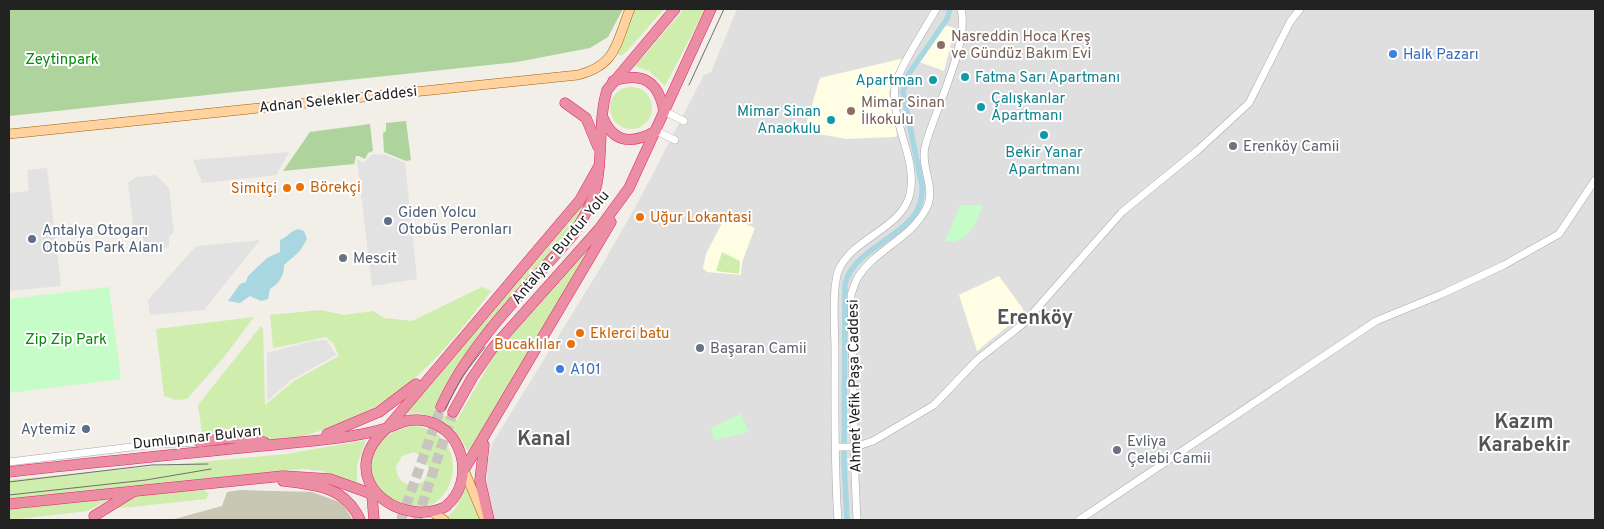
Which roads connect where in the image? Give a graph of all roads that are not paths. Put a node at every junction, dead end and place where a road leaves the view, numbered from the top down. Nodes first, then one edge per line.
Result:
1 (630, 9) edge
2 (675, 9) edge
3 (711, 9) edge
4 (936, 9) edge
5 (1300, 9) edge
6 (962, 11) edge
7 (613, 81) junction
8 (565, 103) dead end
9 (664, 111) junction
10 (602, 117) junction
11 (684, 121) dead end
12 (656, 131) junction
13 (9, 134) edge
14 (675, 140) dead end
15 (600, 161) junction
16 (1595, 180) edge
17 (629, 188) junction
18 (433, 371) junction
19 (441, 407) tunnel mouth
20 (453, 412) tunnel mouth
21 (387, 428) junction
22 (486, 437) junction
23 (198, 442) joint
24 (302, 442) junction
25 (274, 444) junction
26 (838, 447) junction
27 (853, 447) junction
28 (9, 462) edge
29 (464, 470) junction
30 (9, 472) edge
31 (264, 478) junction
32 (134, 492) junction
33 (372, 494) junction
34 (9, 504) edge
35 (94, 516) dead end
36 (437, 518) edge
37 (360, 520) edge
38 (374, 520) edge
39 (485, 520) edge
40 (489, 520) edge
41 (838, 520) edge
42 (858, 520) edge
43 (1079, 520) edge

1 - 13 main road, Adnan Selekler Caddesi
2 - 7 highway, Antalya - Burdur Yolu
3 - 9 highway, Antalya - Burdur Yolu
4 - 26 street
5 - 27 street
6 - 27 street, Ahmet Vefik Paşa Caddesi
7 - 9 highway
7 - 10 highway, Antalya - Burdur Yolu
8 - 15 highway
9 - 11 street
9 - 12 highway, Antalya - Burdur Yolu
10 - 12 highway
10 - 15 highway, Antalya - Burdur Yolu
12 - 14 street
12 - 17 highway, Antalya - Burdur Yolu
15 - 18 highway
15 - 19 highway, Antalya - Burdur Yolu
16 - 43 street
17 - 20 highway, Antalya - Burdur Yolu
17 - 22 highway
18 - 21 highway
18 - 24 highway
21 - 24 highway, Dumlupınar Bulvarı
21 - 29 highway
21 - 33 highway
22 - 29 highway
22 - 40 highway
23 - 25 highway
23 - 28 street
24 - 25 highway, Dumlupınar Bulvarı
25 - 30 highway, Dumlupınar Bulvarı
26 - 27 street
26 - 41 street
27 - 42 street, Ahmet Vefik Paşa Caddesi
29 - 36 highway
29 - 39 main road
31 - 32 highway
31 - 33 highway
31 - 37 highway
32 - 34 highway
32 - 35 highway
33 - 36 highway
33 - 38 highway

